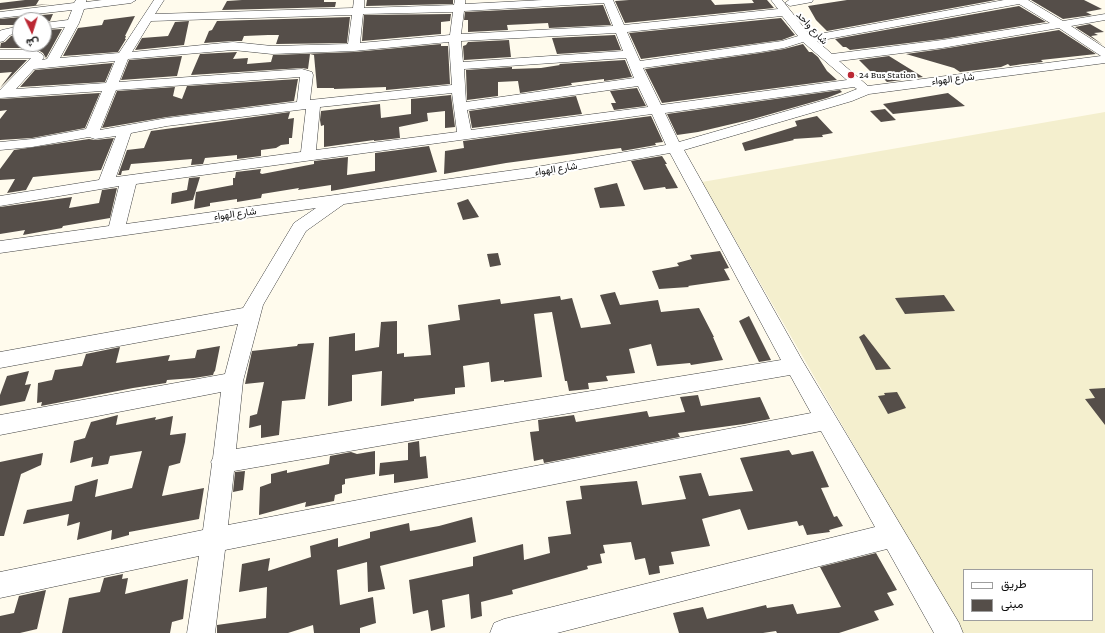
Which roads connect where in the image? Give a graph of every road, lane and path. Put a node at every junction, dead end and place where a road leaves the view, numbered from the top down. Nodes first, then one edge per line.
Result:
1 (132, 0) edge
2 (601, 0) edge
3 (608, 0) edge
4 (776, 0) edge
5 (808, 0) edge
6 (962, 0) edge
7 (1021, 0) edge
8 (157, 3) edge
9 (460, 4) edge
10 (788, 5) edge
11 (359, 6) edge
12 (977, 8) junction
13 (77, 11) edge
14 (0, 15) edge
15 (148, 18) junction
16 (1104, 18) edge
17 (52, 22) edge
18 (1062, 24) junction
19 (621, 29) junction
20 (12, 31) edge
21 (805, 37) junction
22 (0, 38) edge
23 (456, 38) junction
24 (818, 38) junction
25 (354, 47) junction
26 (1105, 53) edge
27 (0, 54) edge
28 (123, 56) junction
29 (830, 58) junction
30 (632, 59) junction
31 (1105, 59) edge
32 (51, 64) junction
33 (31, 66) junction
34 (458, 66) junction
35 (642, 81) junction
36 (861, 87) junction
37 (111, 88) junction
38 (459, 88) junction
39 (2, 94) edge
40 (308, 104) junction
41 (460, 107) junction
42 (656, 111) junction
43 (125, 130) junction
44 (92, 132) junction
45 (465, 136) junction
46 (0, 146) edge
47 (675, 148) junction
48 (308, 157) junction
49 (129, 180) junction
50 (106, 184) junction
51 (341, 199) junction
52 (0, 201) edge
53 (116, 230) junction
54 (0, 247) edge
55 (250, 314) junction
56 (0, 360) edge
57 (795, 366) junction
58 (233, 381) junction
59 (826, 420) junction
60 (0, 425) edge
61 (222, 462) junction
62 (892, 535) junction
63 (214, 540) junction
64 (0, 585) edge
65 (201, 633) edge
66 (504, 633) edge
67 (949, 633) edge

1 - 13 street
2 - 9 street
3 - 19 street
4 - 10 street, شارع واحد
5 - 10 street
6 - 12 street
7 - 12 street
7 - 18 street
8 - 13 street
8 - 15 street
9 - 11 street
9 - 23 street
10 - 19 street
10 - 21 street, شارع واحد
10 - 24 street, شارع واحد
11 - 15 street
11 - 25 street
12 - 24 street
13 - 14 street
13 - 17 street
13 - 32 street
15 - 28 street
16 - 18 street
18 - 26 street
18 - 29 street
19 - 23 street
19 - 30 street
20 - 22 street
21 - 24 street
21 - 29 street, شارع واحد
21 - 30 street
23 - 25 street
23 - 34 street
24 - 29 street, شارع واحد
25 - 28 street
27 - 33 street
28 - 32 street
28 - 37 street
29 - 36 street, شارع واحد
30 - 34 street
30 - 35 street
31 - 36 street, شارع الهواء
32 - 33 street
33 - 39 street
34 - 38 street
35 - 41 street
35 - 42 street
36 - 42 street
36 - 47 street, شارع الهواء
37 - 39 street
37 - 40 street
37 - 44 street
38 - 40 street
38 - 41 street
40 - 43 street
40 - 48 street
41 - 45 street
42 - 45 street
42 - 47 street
43 - 44 street
43 - 50 street
44 - 46 street
45 - 48 street
47 - 51 street, شارع الهواء
47 - 57 street
48 - 49 street
49 - 50 street
49 - 53 street
50 - 52 street
51 - 53 street, شارع الهواء
51 - 55 street
53 - 54 street, شارع الهواء
55 - 56 street
55 - 58 street
57 - 59 street
57 - 61 street
58 - 60 street
58 - 61 street
59 - 62 street
59 - 63 street
61 - 63 street
62 - 66 street
62 - 67 street
63 - 64 street
63 - 65 street

